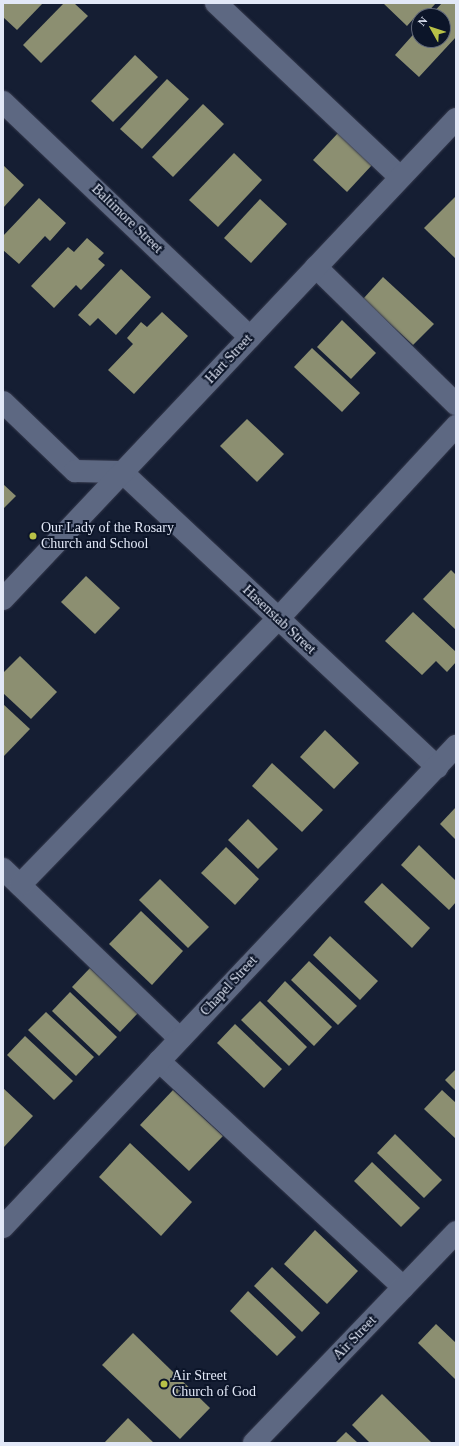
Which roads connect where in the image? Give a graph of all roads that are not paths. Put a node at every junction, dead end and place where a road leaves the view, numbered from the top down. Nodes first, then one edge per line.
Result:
1 (216, 3) edge
2 (3, 102) edge
3 (456, 119) edge
4 (400, 177) junction
5 (316, 267) junction
6 (250, 337) junction
7 (3, 402) edge
8 (456, 404) edge
9 (456, 426) edge
10 (122, 472) junction
11 (3, 599) edge
12 (278, 619) junction
13 (456, 746) edge
14 (437, 767) junction
15 (3, 869) edge
16 (20, 885) junction
17 (180, 1039) junction
18 (159, 1061) junction
19 (7, 1215) edge
20 (456, 1232) edge
21 (403, 1287) junction
22 (254, 1443) edge

1 - 4 street
2 - 6 street, Baltimore Street
3 - 4 street, Hart Street
4 - 5 street, Hart Street
5 - 6 street, Hart Street
5 - 8 street
6 - 10 street, Hart Street
7 - 10 street
9 - 12 street
10 - 11 street, Hart Street
10 - 12 street, Hasenstab Street
12 - 14 street, Hasenstab Street
12 - 16 street
13 - 14 street, Chapel Street
14 - 17 street, Chapel Street
15 - 16 street
16 - 17 street
17 - 18 street, Chapel Street
18 - 19 street, Chapel Street
18 - 21 street
20 - 21 street, Air Street
21 - 22 street, Air Street

